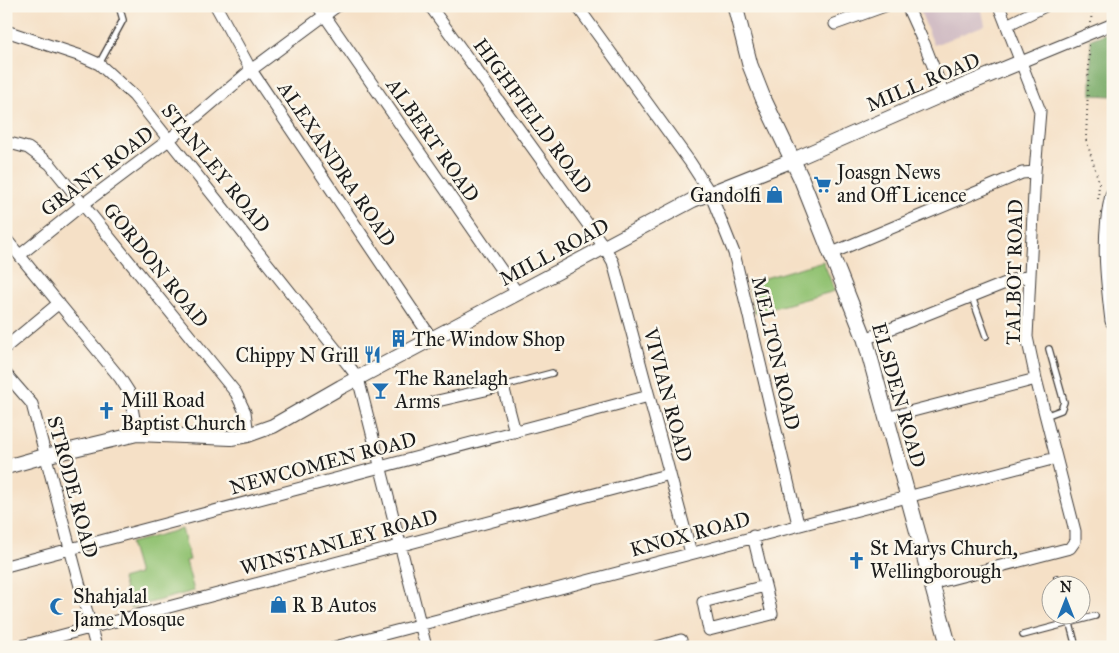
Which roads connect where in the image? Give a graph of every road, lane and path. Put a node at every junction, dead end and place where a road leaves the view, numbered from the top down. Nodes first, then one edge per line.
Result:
1 (120, 6) edge
2 (216, 6) edge
3 (337, 6) edge
4 (430, 6) edge
5 (577, 6) edge
6 (735, 6) edge
7 (884, 6) edge
8 (908, 6) edge
9 (999, 6) edge
10 (1045, 6) edge
11 (1092, 6) edge
12 (320, 11) edge
13 (856, 11) edge
14 (835, 24) dead end
15 (1113, 24) edge
16 (1007, 25) junction
17 (6, 31) edge
18 (1089, 34) junction
19 (1020, 62) junction
20 (99, 64) junction
21 (252, 70) junction
22 (944, 94) junction
23 (170, 139) junction
24 (6, 142) edge
25 (793, 160) junction
26 (1035, 172) junction
27 (710, 193) junction
28 (1113, 195) edge
29 (1098, 201) dead end
30 (82, 205) junction
31 (6, 238) edge
32 (605, 248) junction
33 (832, 253) junction
34 (20, 255) junction
35 (1030, 277) junction
36 (518, 294) junction
37 (972, 297) junction
38 (59, 303) junction
39 (1113, 321) edge
40 (986, 336) dead end
41 (432, 339) junction
42 (865, 339) junction
43 (6, 347) edge
44 (1049, 349) dead end
45 (552, 373) dead end
46 (6, 374) edge
47 (358, 378) junction
48 (1036, 379) junction
49 (503, 386) junction
50 (649, 396) junction
51 (433, 402) dead end
52 (1045, 416) junction
53 (886, 418) junction
54 (515, 432) junction
55 (137, 434) junction
56 (248, 435) junction
57 (45, 456) junction
58 (1056, 458) junction
59 (6, 467) edge
60 (380, 467) junction
61 (670, 474) junction
62 (907, 496) junction
63 (798, 524) junction
64 (753, 536) junction
65 (400, 545) junction
66 (70, 549) junction
67 (691, 553) junction
68 (6, 566) edge
69 (930, 584) junction
70 (765, 586) junction
71 (1095, 616) dead end
72 (1092, 617) edge
73 (421, 624) junction
74 (1056, 626) edge
75 (1071, 626) edge
76 (90, 627) junction
77 (1023, 635) dead end
78 (681, 640) dead end
79 (18, 647) edge
80 (96, 647) edge
81 (335, 647) edge
82 (426, 647) edge
83 (657, 647) edge
84 (949, 647) edge
85 (1076, 647) edge

1 - 20 lane
2 - 21 street, ALEXANDRA ROAD
3 - 12 street, GRANT ROAD
4 - 32 street, HIGHFIELD ROAD
5 - 27 street, MELTON ROAD
6 - 25 main road, ELSDEN ROAD
7 - 13 street
8 - 22 street
9 - 16 street, TALBOT ROAD
10 - 16 street
11 - 18 path
12 - 21 street, GRANT ROAD
12 - 36 street, ALBERT ROAD
13 - 14 street
15 - 18 street, MILL ROAD
16 - 19 street, TALBOT ROAD
17 - 20 street, STANLEY ROAD
18 - 19 street, MILL ROAD
18 - 29 path
19 - 22 street, MILL ROAD
19 - 26 street, TALBOT ROAD
20 - 23 street, STANLEY ROAD
21 - 23 street, GRANT ROAD
21 - 41 street, ALEXANDRA ROAD
22 - 25 street, MILL ROAD
23 - 30 street, GRANT ROAD
23 - 47 street, STANLEY ROAD
24 - 30 street, GORDON ROAD
25 - 27 street, MILL ROAD
25 - 33 main road, ELSDEN ROAD
26 - 33 street
26 - 35 street, TALBOT ROAD
27 - 32 street, MILL ROAD
27 - 63 street, MELTON ROAD
28 - 39 main road
30 - 34 street, GRANT ROAD
30 - 56 street, GORDON ROAD
31 - 34 street
32 - 36 street, MILL ROAD
32 - 50 street, VIVIAN ROAD
33 - 42 main road, ELSDEN ROAD
34 - 38 street
35 - 37 street
35 - 48 street, TALBOT ROAD
36 - 41 street, MILL ROAD
37 - 40 lane
37 - 42 street
38 - 43 street
38 - 55 street
41 - 47 street, MILL ROAD
42 - 53 main road, ELSDEN ROAD
44 - 52 lane
45 - 49 lane
46 - 57 street, STRODE ROAD
47 - 56 street, MILL ROAD
47 - 60 street
48 - 52 street, TALBOT ROAD
48 - 53 street
49 - 51 street
49 - 54 street
50 - 54 street, NEWCOMEN ROAD
50 - 61 street, VIVIAN ROAD
52 - 58 street, TALBOT ROAD
53 - 62 main road, ELSDEN ROAD
54 - 60 street, NEWCOMEN ROAD
55 - 56 street, MILL ROAD
55 - 57 street, MILL ROAD
57 - 59 street, MILL ROAD
57 - 66 street, STRODE ROAD
58 - 62 street, KNOX ROAD
58 - 69 street, TALBOT ROAD
60 - 65 street
60 - 66 street, NEWCOMEN ROAD
61 - 65 street, WINSTANLEY ROAD
61 - 67 street, VIVIAN ROAD
62 - 63 street, KNOX ROAD
62 - 69 main road, ELSDEN ROAD
63 - 64 street, KNOX ROAD
64 - 67 street, KNOX ROAD
64 - 70 street
65 - 73 street
65 - 76 street, WINSTANLEY ROAD
66 - 68 street, NEWCOMEN ROAD
66 - 76 street, STRODE ROAD
67 - 73 street, KNOX ROAD
69 - 84 main road, ELSDEN ROAD
70 - 70 street
71 - 72 lane
73 - 81 street, KNOX ROAD
73 - 82 street
74 - 77 lane
75 - 85 lane
76 - 79 street, WINSTANLEY ROAD
76 - 80 street, STRODE ROAD
78 - 83 street

